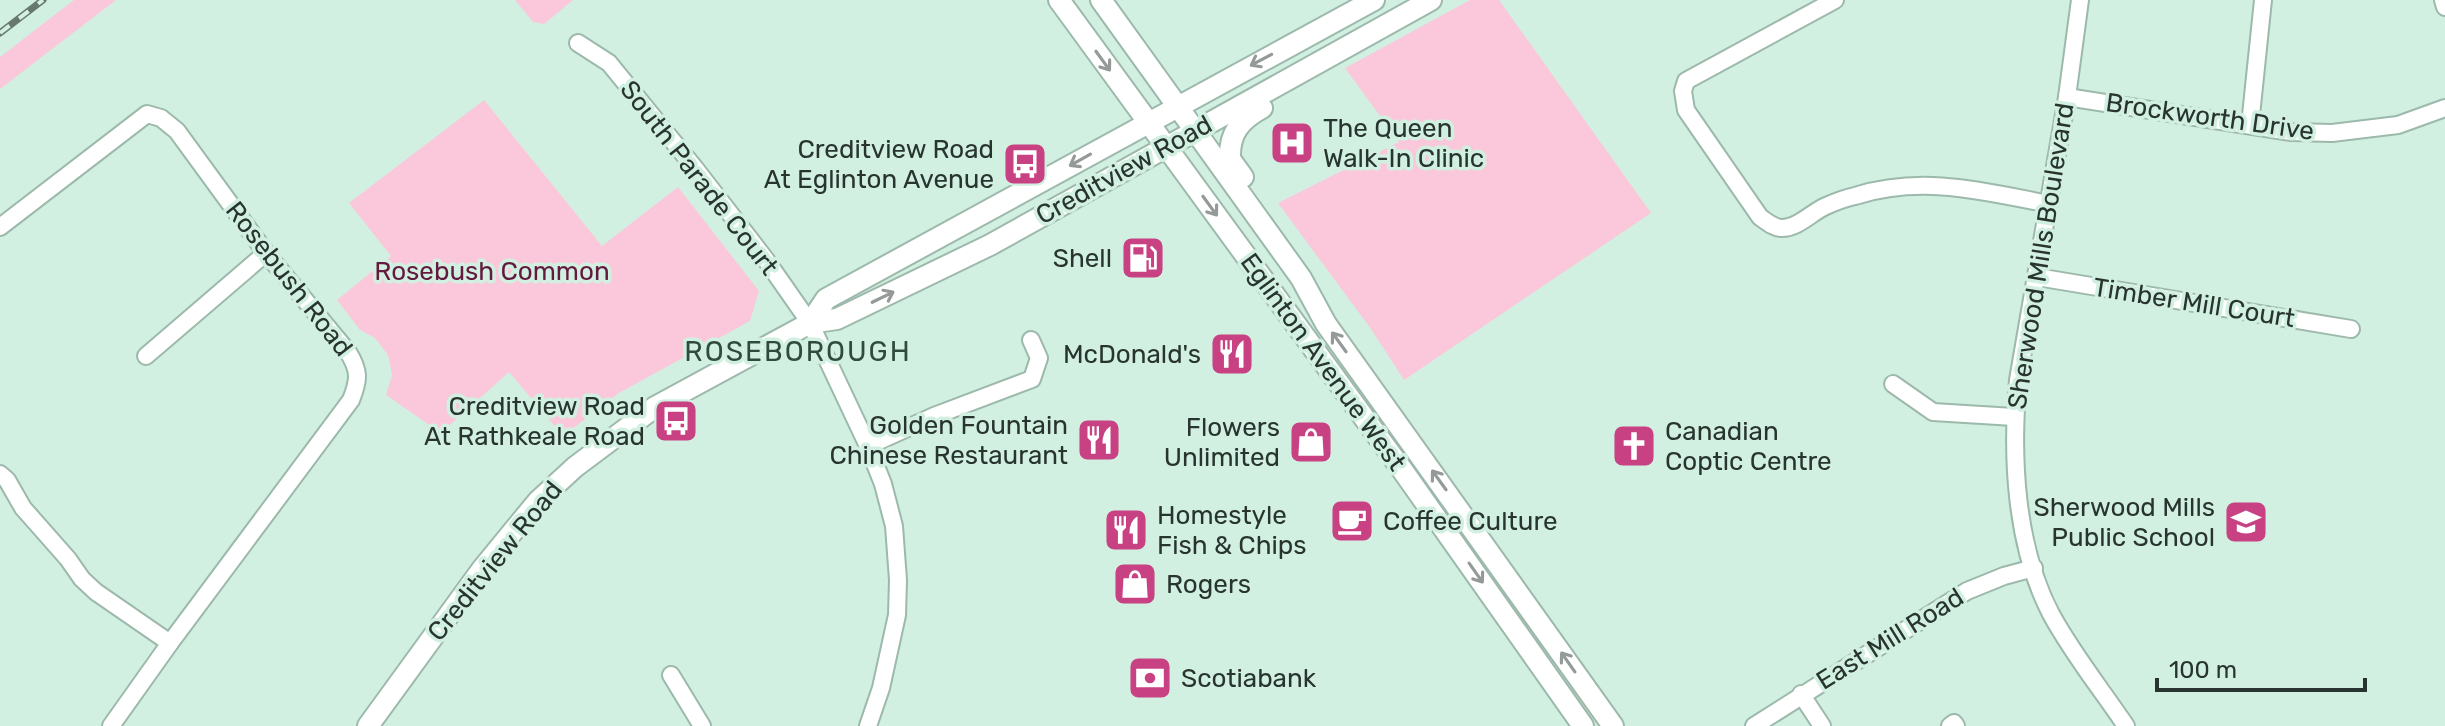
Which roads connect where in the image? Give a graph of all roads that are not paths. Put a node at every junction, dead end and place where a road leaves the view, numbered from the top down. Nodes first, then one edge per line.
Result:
1 (1059, 0) edge
2 (1101, 0) edge
3 (1374, 0) edge
4 (1431, 0) edge
5 (1835, 0) edge
6 (2080, 0) edge
7 (2263, 0) edge
8 (2443, 0) edge
9 (2445, 7) edge
10 (578, 43) dead end
11 (1321, 62) junction
12 (2067, 97) junction
13 (1177, 106) junction
14 (2445, 108) edge
15 (1148, 122) junction
16 (2250, 125) junction
17 (1195, 131) junction
18 (1166, 147) junction
19 (2049, 204) junction
20 (1263, 226) junction
21 (0, 227) edge
22 (266, 253) junction
23 (2037, 277) junction
24 (810, 323) junction
25 (2351, 329) dead end
26 (1031, 340) dead end
27 (146, 356) dead end
28 (1893, 384) dead end
29 (2014, 417) junction
30 (868, 446) junction
31 (0, 474) edge
32 (2034, 568) junction
33 (170, 643) junction
34 (671, 675) dead end
35 (1801, 694) junction
36 (111, 726) edge
37 (368, 726) edge
38 (702, 726) edge
39 (868, 726) edge
40 (1583, 726) edge
41 (1613, 726) edge
42 (1754, 726) edge
43 (1822, 726) edge
44 (2126, 726) edge

1 -> 15 main road, Eglinton Avenue West
2 - 13 main road, Eglinton Avenue West
3 -> 13 main road, Creditview Road
4 - 11 main road, Creditview Road
5 - 19 street
6 - 12 street, Sherwood Mills Boulevard
7 - 16 street
8 - 9 street
10 - 24 street, South Parade Court
11 - 17 main road, Creditview Road
11 - 20 main road
12 - 16 street, Brockworth Drive
12 - 19 street, Sherwood Mills Boulevard
13 - 15 main road, Creditview Road
13 - 17 main road, Eglinton Avenue West
14 - 16 street, Brockworth Drive
15 - 18 main road, Eglinton Avenue West
15 -> 24 main road, Creditview Road
17 - 18 main road, Creditview Road
17 - 20 main road, Eglinton Avenue West
24 -> 18 main road, Creditview Road
18 -> 40 main road, Eglinton Avenue West
19 - 23 street, Sherwood Mills Boulevard
41 -> 20 main road, Eglinton Avenue West
21 - 22 street, Rosebush Road
22 - 27 street
22 - 33 street, Rosebush Road
23 - 25 street, Timber Mill Court
23 - 29 street, Sherwood Mills Boulevard
24 - 30 street, South Parade Court
24 - 37 main road, Creditview Road
26 - 30 street
28 - 29 street
29 - 32 street, Sherwood Mills Boulevard
30 - 39 street, South Parade Court
31 - 33 street
32 - 35 street, East Mill Road
32 - 44 street, Sherwood Mills Boulevard
33 - 36 street, Rosebush Road
34 - 38 street
35 - 42 street, East Mill Road
35 - 43 street

